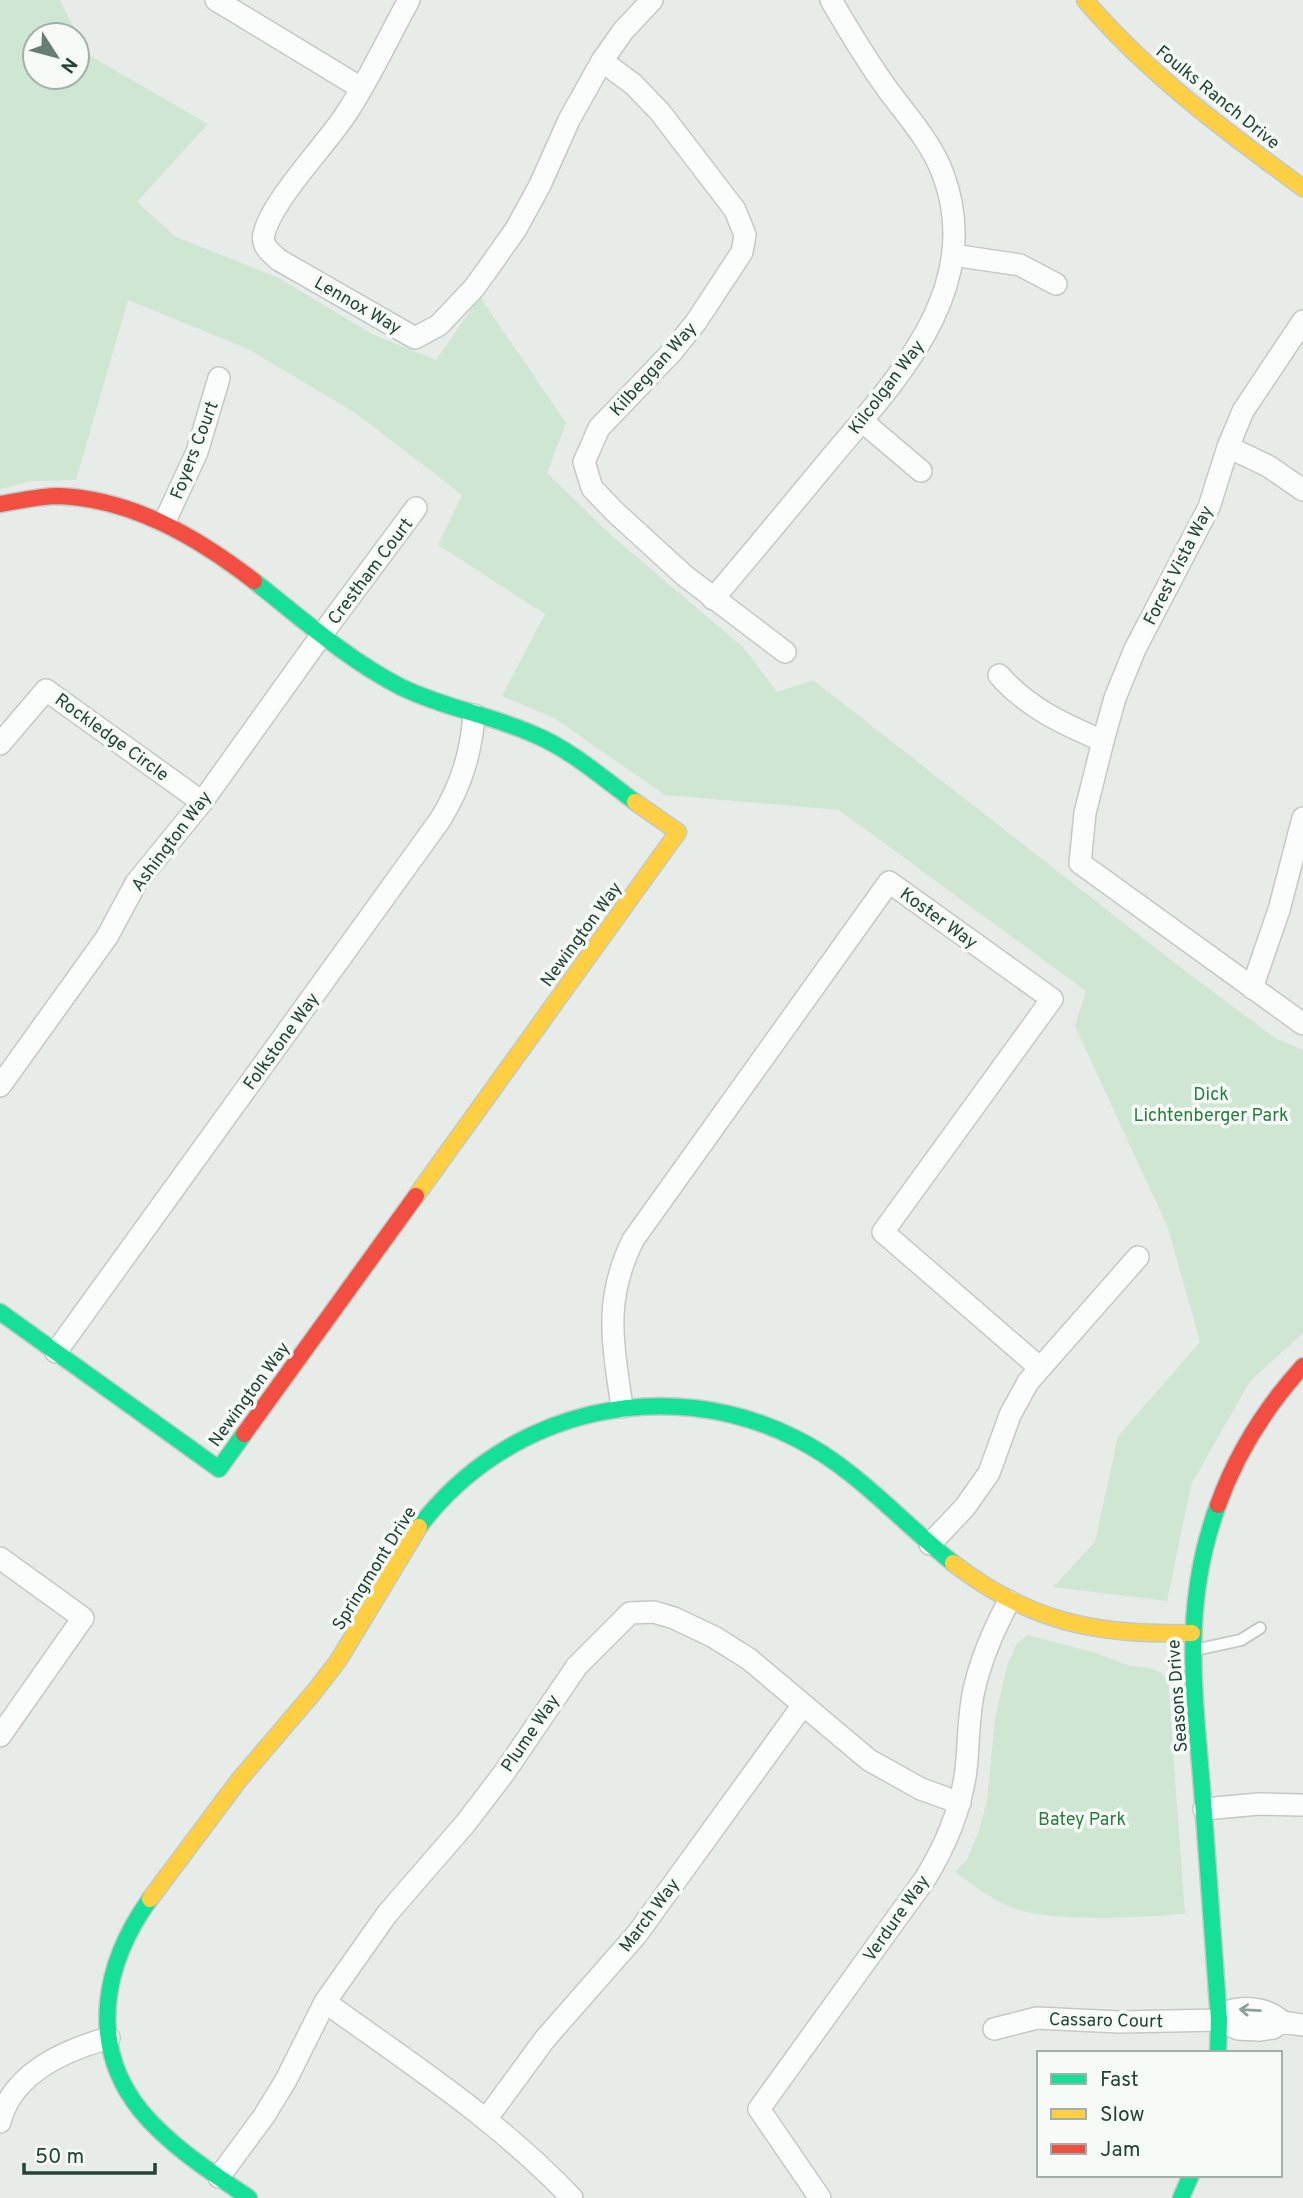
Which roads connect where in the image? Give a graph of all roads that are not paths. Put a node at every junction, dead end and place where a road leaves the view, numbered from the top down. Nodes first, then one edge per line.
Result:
1 (216, 0) edge
2 (409, 0) edge
3 (652, 0) edge
4 (831, 0) edge
5 (1085, 0) edge
6 (602, 61) junction
7 (361, 89) junction
8 (1303, 188) edge
9 (953, 255) junction
10 (1056, 284) dead end
11 (1303, 321) edge
12 (219, 378) dead end
13 (862, 421) junction
14 (1227, 447) junction
15 (921, 471) dead end
16 (1303, 489) edge
17 (0, 503) edge
18 (416, 508) dead end
19 (165, 521) junction
20 (713, 599) junction
21 (323, 633) junction
22 (785, 652) dead end
23 (999, 675) dead end
24 (474, 715) junction
25 (1103, 741) junction
26 (0, 744) edge
27 (202, 802) junction
28 (1303, 818) edge
29 (1252, 988) junction
30 (1303, 1024) edge
31 (2, 1078) edge
32 (1138, 1257) dead end
33 (0, 1312) edge
34 (56, 1352) junction
35 (1303, 1366) edge
36 (1039, 1367) junction
37 (622, 1407) junction
38 (930, 1545) junction
39 (0, 1558) edge
40 (1009, 1601) junction
41 (1260, 1628) dead end
42 (1192, 1633) junction
43 (1192, 1651) junction
44 (803, 1705) junction
45 (0, 1736) edge
46 (960, 1803) junction
47 (1301, 1805) edge
48 (1204, 1809) junction
49 (325, 2002) junction
50 (1219, 2020) junction
51 (1292, 2023) edge
52 (994, 2029) dead end
53 (109, 2038) junction
54 (1218, 2051) edge
55 (487, 2119) junction
56 (0, 2122) edge
57 (219, 2177) junction
58 (1190, 2177) edge
59 (249, 2198) edge
60 (572, 2198) edge
61 (820, 2198) edge
62 (1181, 2198) edge

1 - 7 street
2 - 7 street, Lennox Way
3 - 6 street, Lennox Way
4 - 9 street, Kilcolgan Way
5 - 8 street, Foulks Ranch Drive
6 - 7 street, Lennox Way
6 - 20 street, Kilbeggan Way
9 - 10 street
9 - 13 street, Kilcolgan Way
11 - 14 street, Forest Vista Way
12 - 19 street, Foyers Court
13 - 15 street
13 - 20 street, Kilcolgan Way
14 - 16 street
14 - 25 street, Forest Vista Way
17 - 19 street, Newington Way
18 - 21 street, Crestham Court
19 - 21 street, Newington Way
20 - 22 street
21 - 24 street, Newington Way
21 - 27 street, Ashington Way
23 - 25 street
24 - 34 street, Folkstone Way
24 - 34 street, Newington Way
25 - 29 street, Forest Vista Way
26 - 27 street, Rockledge Circle
27 - 31 street, Ashington Way
28 - 29 street
29 - 30 street, Forest Vista Way
32 - 36 street
33 - 34 street, Newington Way
35 - 42 street, Seasons Drive
36 - 37 street, Koster Way
36 - 38 street
37 - 38 street, Springmont Drive
37 - 53 street, Springmont Drive
38 - 40 street, Springmont Drive
39 - 45 street
40 - 42 street, Springmont Drive
40 - 46 street, Verdure Way
41 - 43 lane
42 - 43 street, Seasons Drive
43 - 48 street, Seasons Drive
44 - 46 street, Plume Way
44 - 49 street, Plume Way
44 - 55 street, March Way
46 - 61 street, Verdure Way
47 - 48 street
48 - 50 street, Seasons Drive
49 - 55 street
49 - 57 street, Plume Way
50 - 51 street, Cassaro Court
50 - 52 street, Cassaro Court
50 - 54 street, Seasons Drive
53 - 56 street
53 - 57 street, Springmont Drive
55 - 60 street
57 - 59 street, Springmont Drive
58 - 62 street

